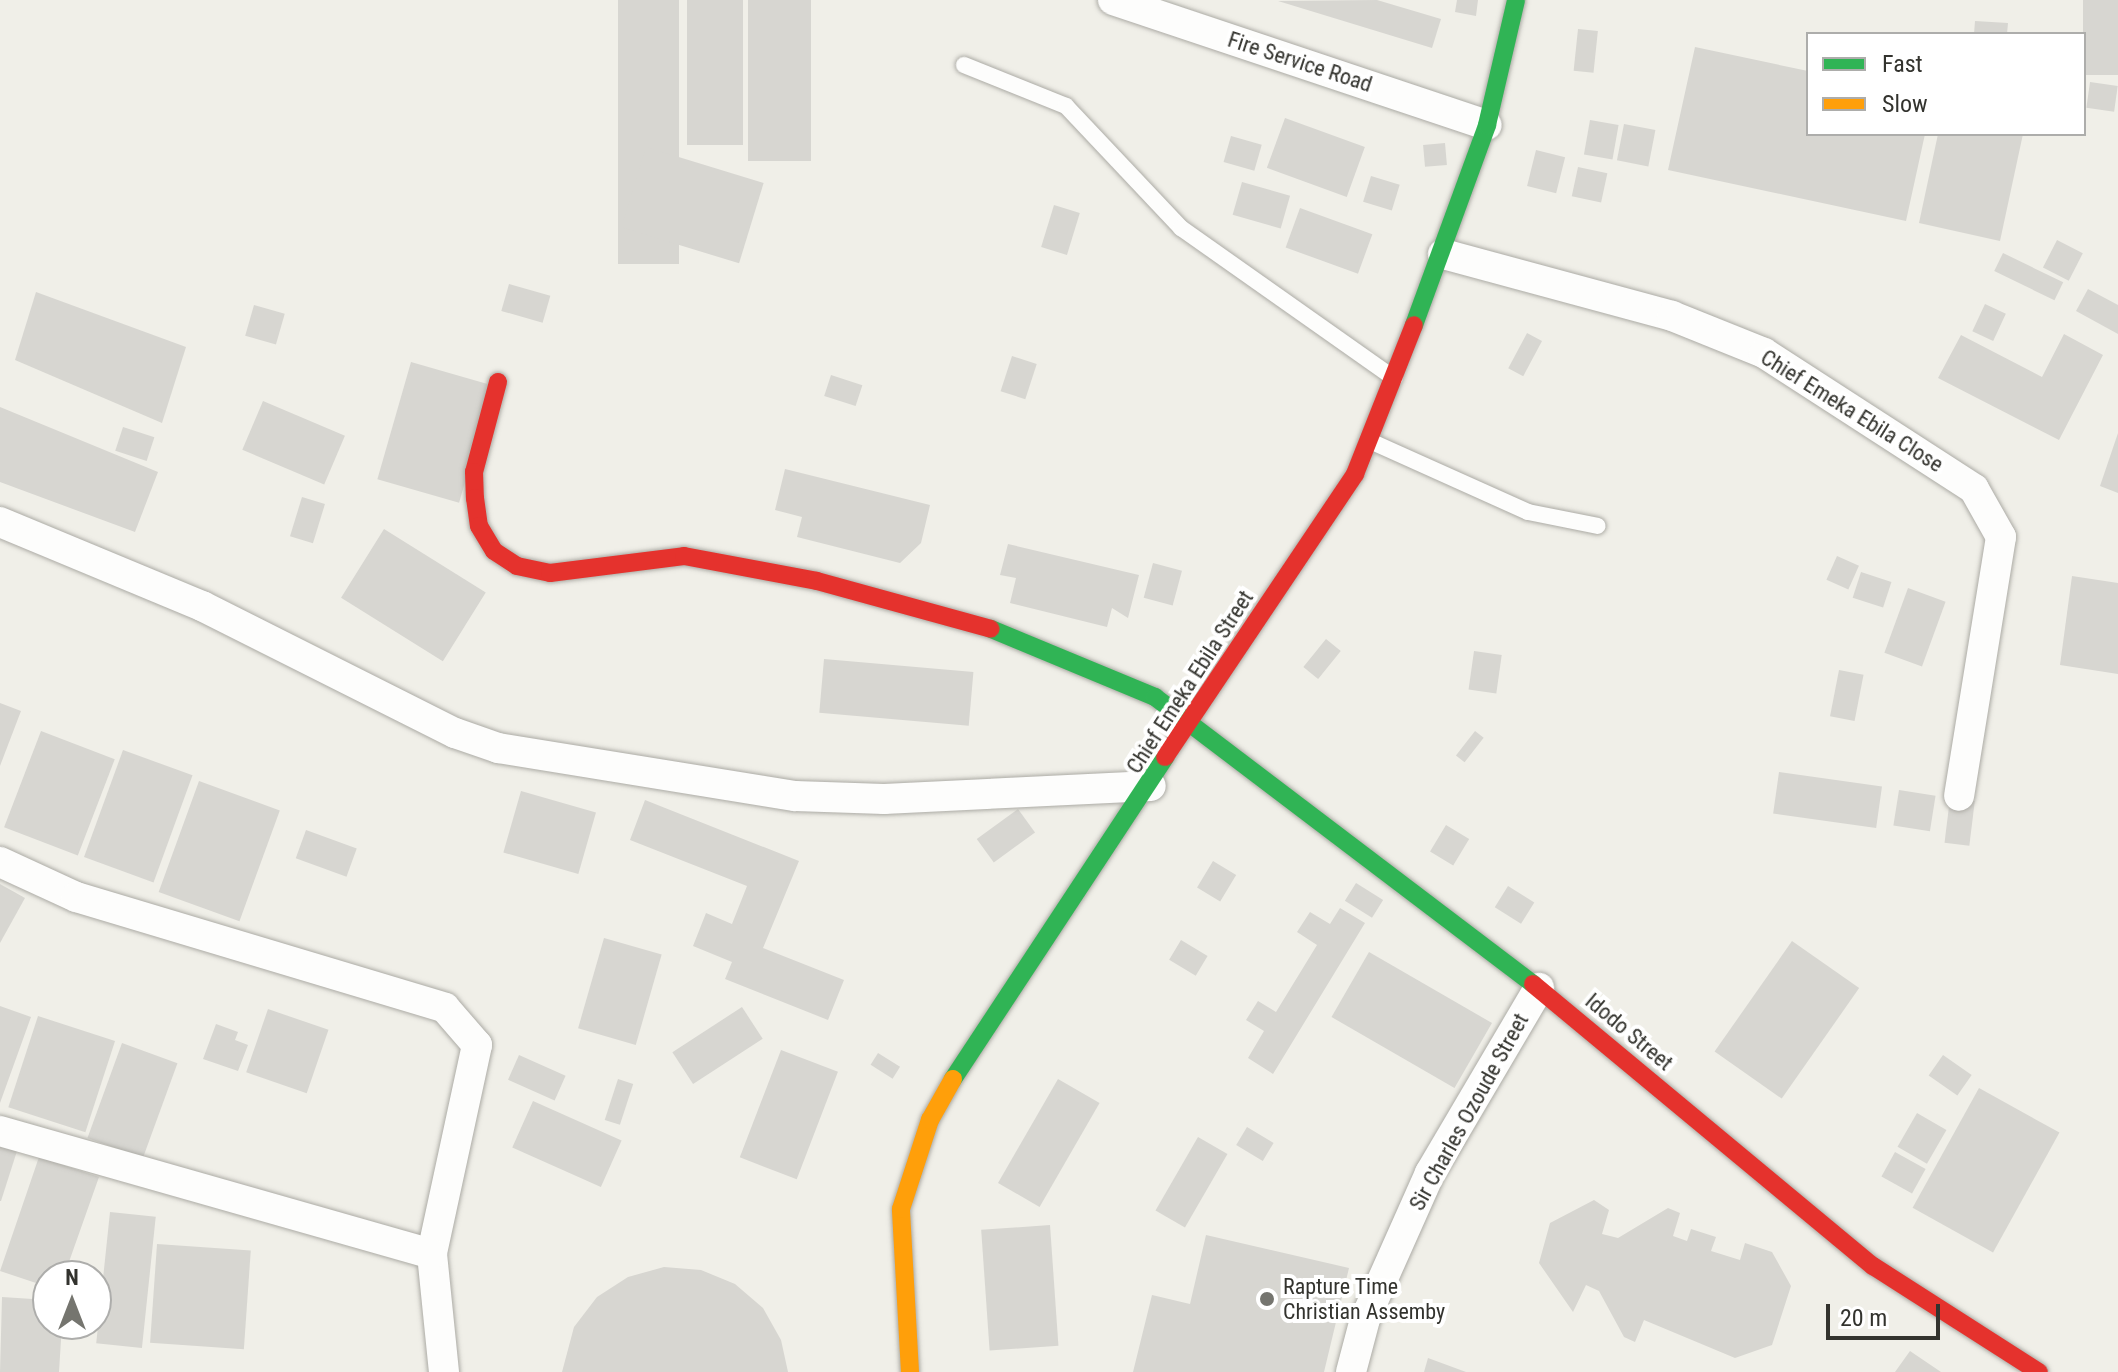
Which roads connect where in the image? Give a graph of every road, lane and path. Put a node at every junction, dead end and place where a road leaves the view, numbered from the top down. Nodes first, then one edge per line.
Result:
1 (1113, 0) edge
2 (1516, 0) edge
3 (964, 65) dead end
4 (1487, 125) junction
5 (1443, 254) junction
6 (1394, 379) junction
7 (498, 382) dead end
8 (1370, 441) junction
9 (0, 522) edge
10 (1598, 526) dead end
11 (1189, 726) junction
12 (1151, 786) junction
13 (1959, 796) dead end
14 (0, 862) edge
15 (1539, 988) junction
16 (0, 1131) edge
17 (432, 1254) junction
18 (444, 1372) edge
19 (910, 1372) edge
20 (1351, 1372) edge
21 (2039, 1372) edge

1 - 4 street, Fire Service Road
2 - 4 street, Chief Emeka Ebila Street
3 - 6 lane
4 - 5 street, Chief Emeka Ebila Street
5 - 6 street, Chief Emeka Ebila Street
5 - 13 street, Chief Emeka Ebila Close
6 - 8 street, Chief Emeka Ebila Street
7 - 11 street, Idodo Street
8 - 10 lane
8 - 11 street, Chief Emeka Ebila Street
9 - 12 street
11 - 12 street, Chief Emeka Ebila Street
11 - 15 street, Idodo Street
12 - 19 street, Chief Emeka Ebila Street
14 - 17 street
15 - 20 street, Sir Charles Ozoude Street
15 - 21 street, Idodo Street
16 - 17 street
17 - 18 street

